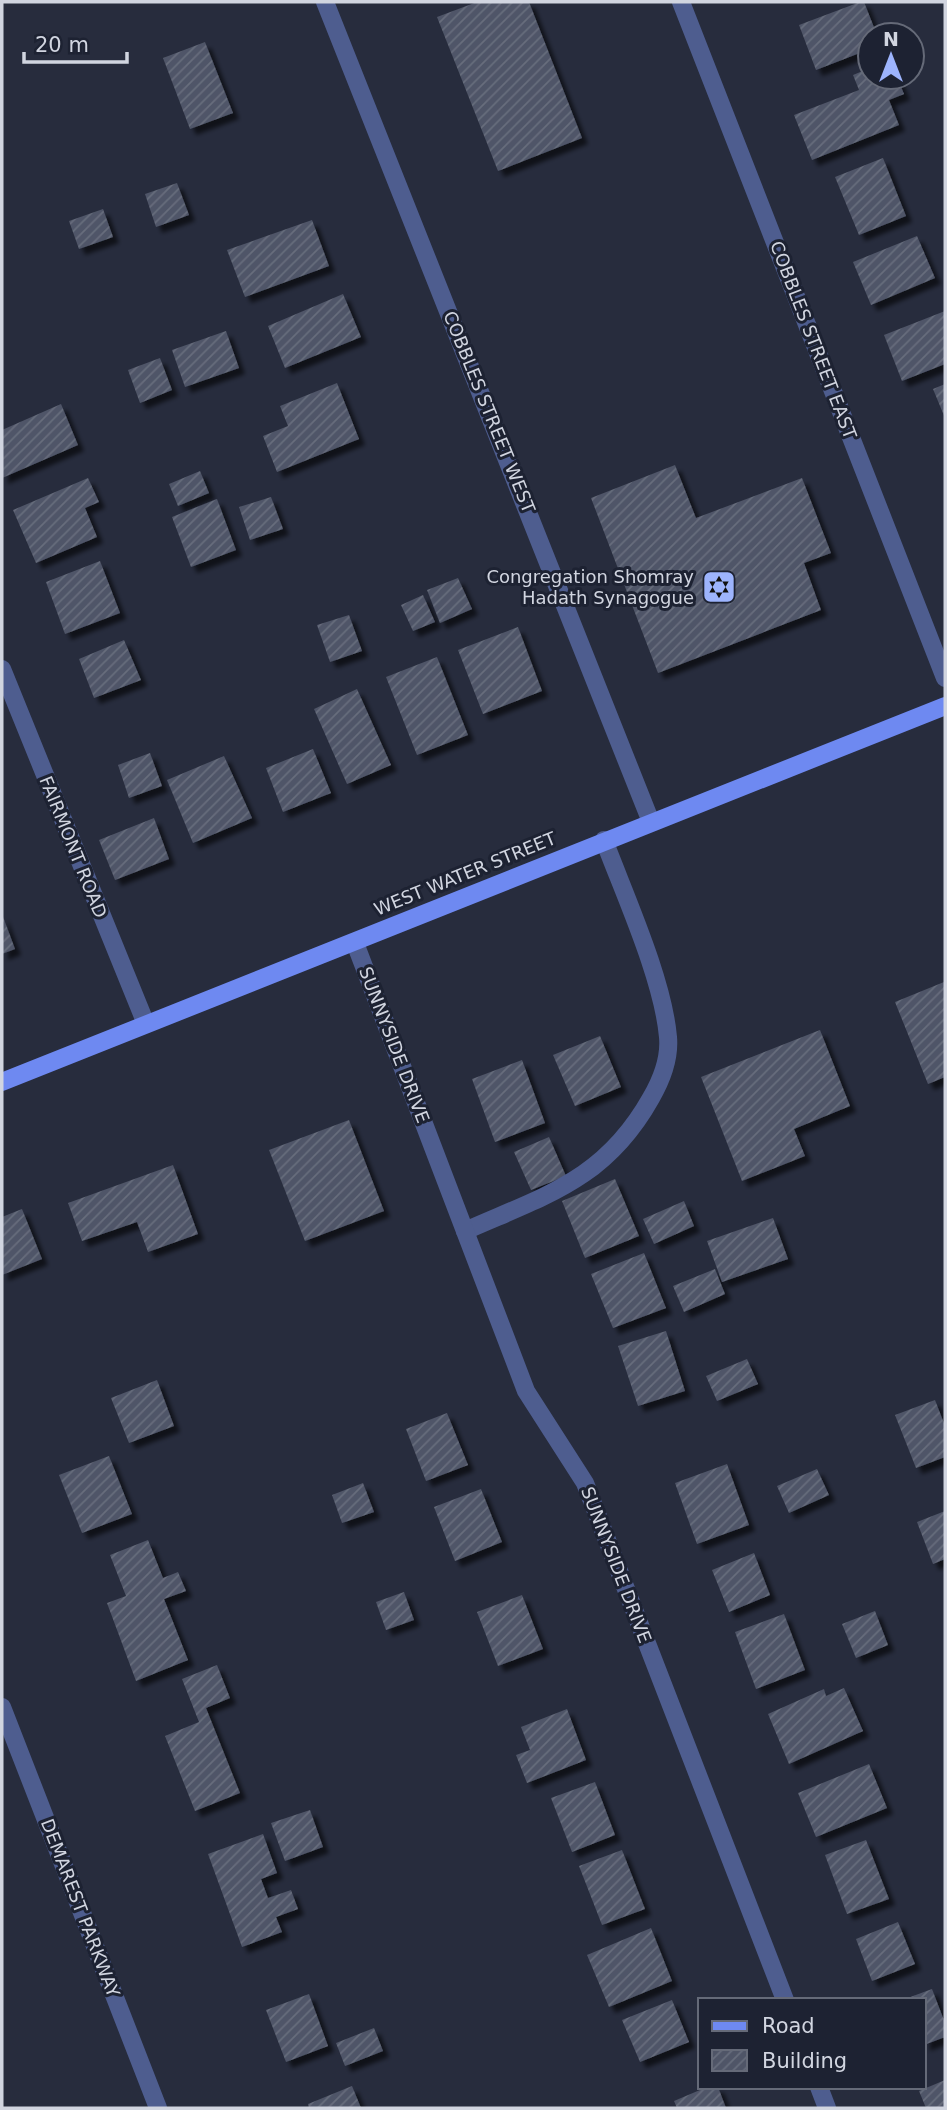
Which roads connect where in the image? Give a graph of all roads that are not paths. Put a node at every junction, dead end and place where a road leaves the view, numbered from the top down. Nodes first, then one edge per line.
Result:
1 (325, 2) edge
2 (681, 2) edge
3 (2, 669) edge
4 (945, 678) edge
5 (945, 706) edge
6 (652, 822) junction
7 (604, 840) junction
8 (355, 943) junction
9 (146, 1024) junction
10 (2, 1082) edge
11 (465, 1231) junction
12 (2, 1707) edge
13 (784, 1998) edge
14 (820, 2089) edge
15 (158, 2108) edge
16 (827, 2108) edge

1 - 6 street, COBBLES STREET WEST
2 - 4 street, COBBLES STREET EAST
3 - 9 street, FAIRMONT ROAD
5 - 6 main road, WEST WATER STREET
6 - 7 main road, WEST WATER STREET
7 - 8 main road, WEST WATER STREET
7 - 11 street
8 - 9 main road, WEST WATER STREET
8 - 11 street, SUNNYSIDE DRIVE
9 - 10 main road, WEST WATER STREET
11 - 13 street, SUNNYSIDE DRIVE
12 - 15 street, DEMAREST PARKWAY
14 - 16 street

